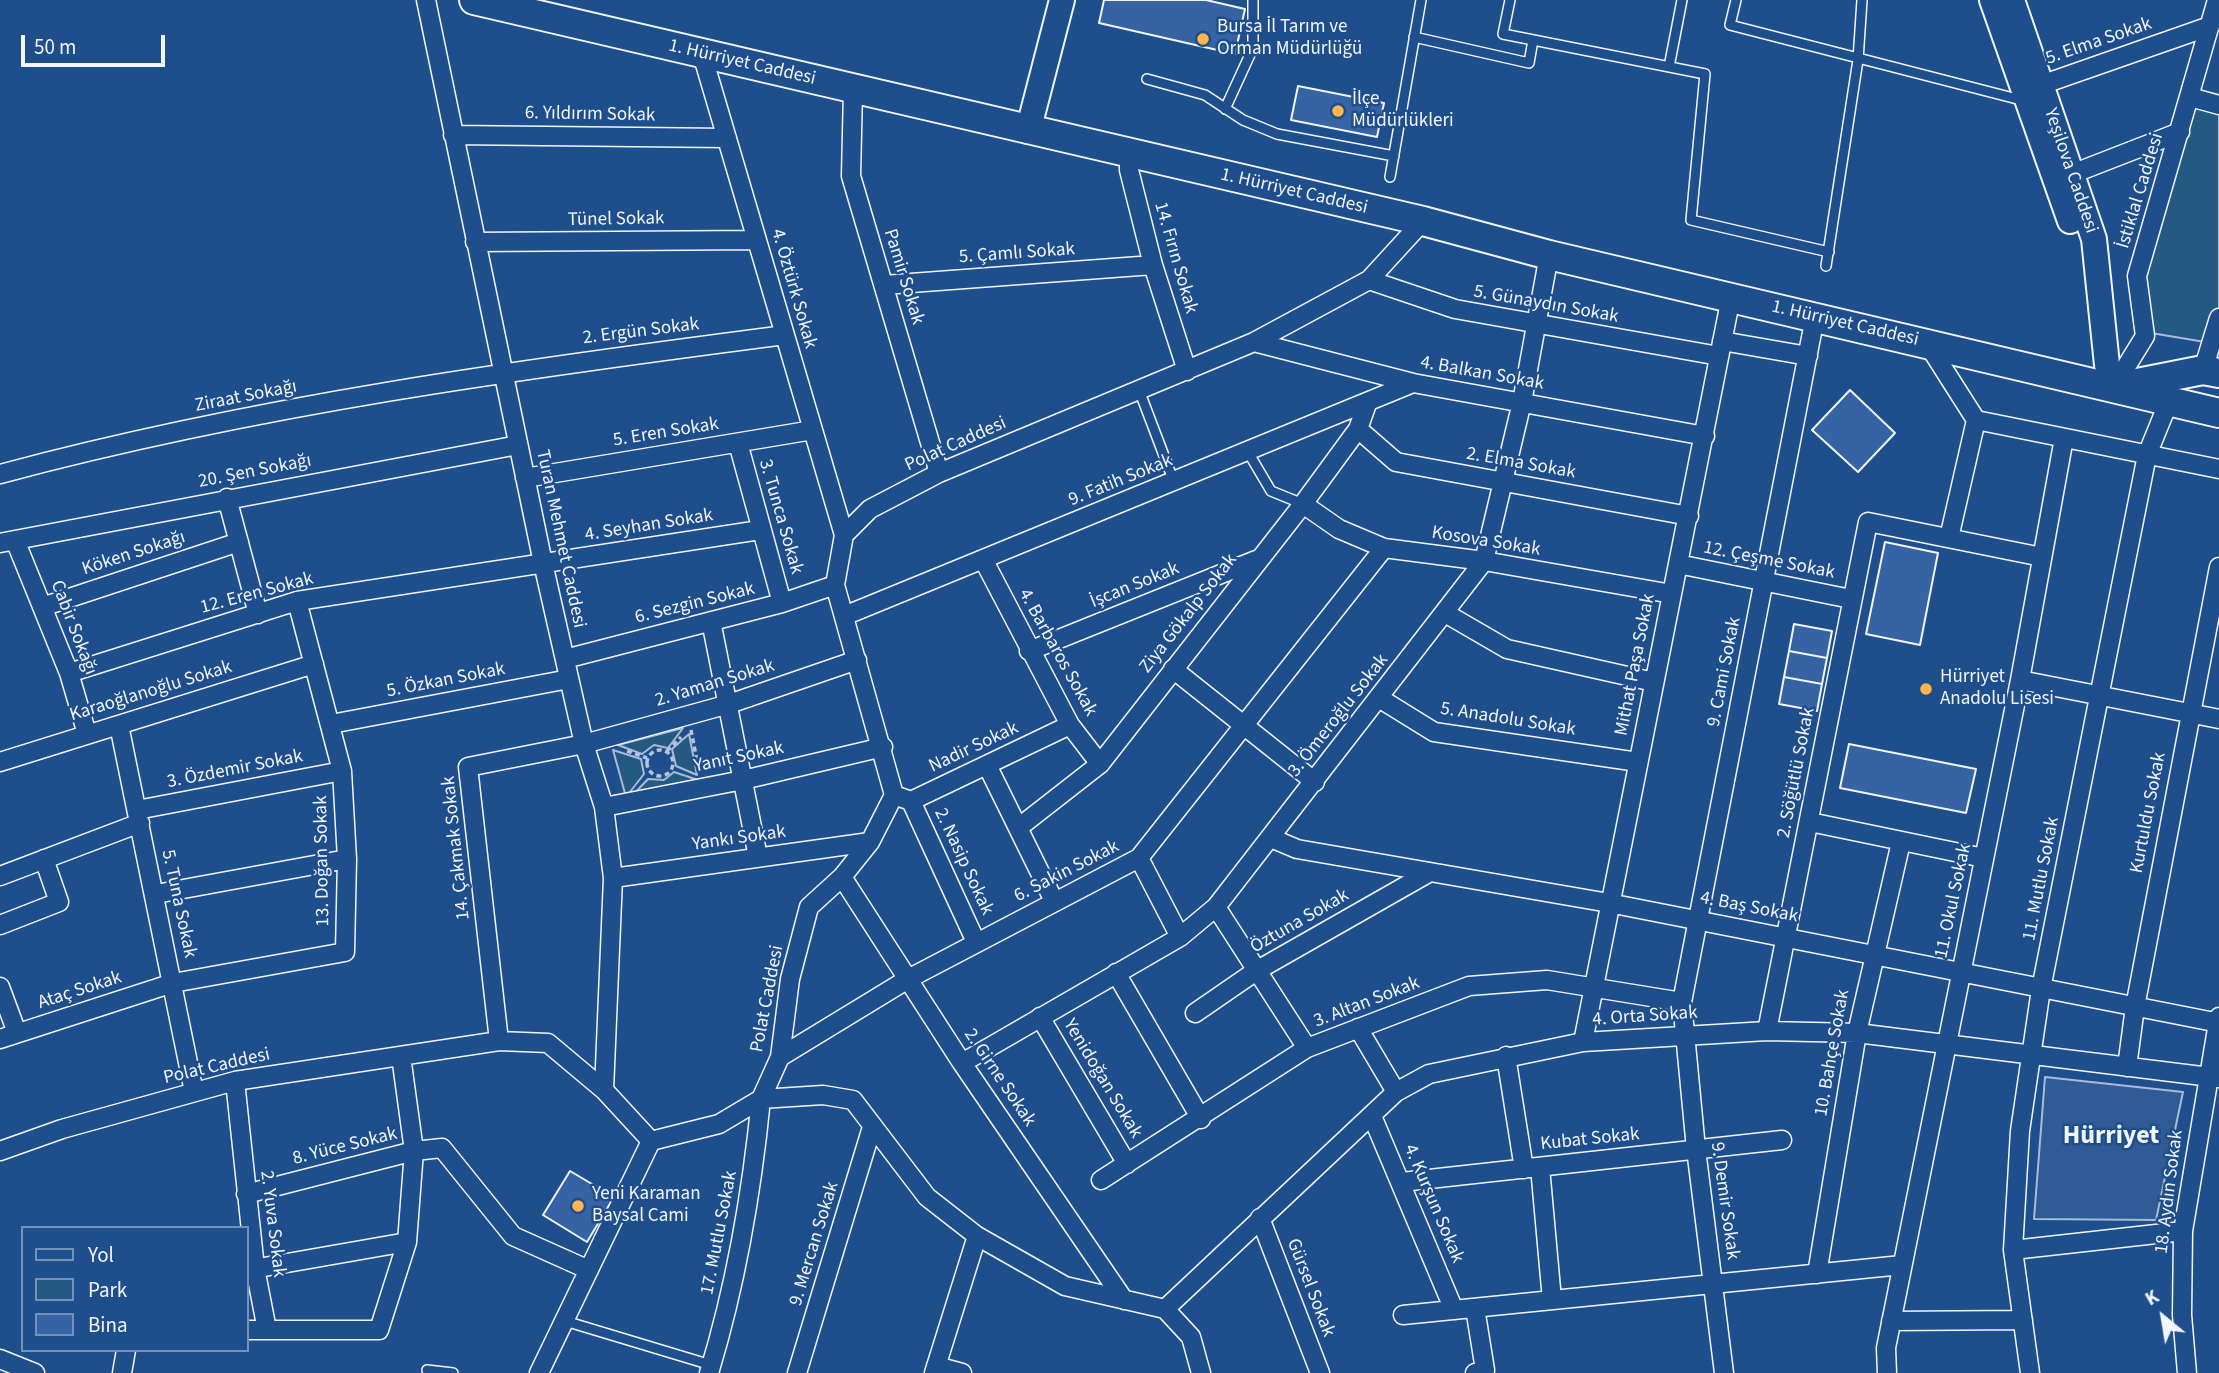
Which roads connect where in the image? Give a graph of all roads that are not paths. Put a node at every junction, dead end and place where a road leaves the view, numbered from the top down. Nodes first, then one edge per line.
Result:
1 (426, 0) edge
2 (474, 0) edge
3 (1062, 0) edge
4 (1253, 0) edge
5 (1421, 0) edge
6 (1510, 0) edge
7 (1682, 0) edge
8 (1736, 0) edge
9 (1862, 0) edge
10 (1992, 0) edge
11 (2012, 0) edge
12 (2217, 0) edge
13 (2210, 26) junction
14 (1414, 37) junction
15 (1533, 40) junction
16 (702, 54) junction
17 (1858, 60) junction
18 (1669, 67) junction
19 (1147, 79) dead end
20 (853, 90) junction
21 (2034, 93) junction
22 (2190, 97) junction
23 (2219, 105) edge
24 (1226, 109) junction
25 (1028, 131) junction
26 (2180, 132) junction
27 (453, 135) junction
28 (727, 138) junction
29 (1129, 155) junction
30 (1394, 156) junction
31 (2072, 174) junction
32 (1390, 177) dead end
33 (1423, 221) junction
34 (757, 240) junction
35 (475, 242) junction
36 (1829, 251) junction
37 (1549, 255) junction
38 (1153, 265) junction
39 (1826, 266) dead end
40 (1369, 280) junction
41 (884, 285) junction
42 (1731, 297) junction
43 (1815, 317) junction
44 (2219, 318) edge
45 (1538, 326) junction
46 (785, 335) junction
47 (1254, 342) junction
48 (1927, 343) junction
49 (1721, 349) junction
50 (1808, 356) junction
51 (1187, 371) junction
52 (2211, 371) edge
53 (502, 372) junction
54 (1413, 383) junction
55 (2102, 385) junction
56 (1139, 390) junction
57 (2169, 401) junction
58 (1522, 402) junction
59 (1367, 404) junction
60 (2219, 412) edge
61 (1976, 420) junction
62 (1358, 429) junction
63 (813, 430) junction
64 (1705, 436) junction
65 (2064, 438) junction
66 (738, 443) junction
67 (518, 444) junction
68 (1248, 452) junction
69 (2147, 454) junction
70 (2219, 469) edge
71 (939, 472) junction
72 (0, 474) edge
73 (525, 478) junction
74 (1174, 482) junction
75 (1504, 483) junction
76 (227, 498) junction
77 (1303, 504) junction
78 (1689, 516) junction
79 (760, 530) junction
80 (845, 535) junction
81 (1949, 538) junction
82 (7, 541) edge
83 (239, 542) junction
84 (1384, 548) junction
85 (2042, 557) junction
86 (983, 559) junction
87 (1256, 560) junction
88 (1484, 561) junction
89 (544, 563) junction
90 (1678, 564) junction
91 (2219, 567) edge
92 (1764, 581) junction
93 (835, 586) junction
94 (1672, 594) junction
95 (1851, 598) junction
96 (297, 601) junction
97 (782, 603) junction
98 (42, 607) junction
99 (1445, 613) junction
100 (258, 614) junction
101 (844, 616) junction
102 (711, 621) junction
103 (1029, 651) junction
104 (565, 659) junction
105 (857, 660) junction
106 (314, 664) junction
107 (1173, 669) junction
108 (69, 673) junction
109 (569, 679) junction
110 (2020, 680) junction
111 (1654, 682) junction
112 (2100, 695) junction
113 (1379, 698) junction
114 (729, 704) junction
115 (2189, 713) junction
116 (2219, 719) edge
117 (331, 724) junction
118 (119, 725) junction
119 (1070, 725) junction
120 (1244, 725) junction
121 (87, 734) junction
122 (584, 744) junction
123 (883, 747) junction
124 (2, 756) edge
125 (1638, 762) junction
126 (1100, 764) junction
127 (987, 765) junction
128 (342, 771) junction
129 (743, 780) junction
130 (1315, 782) junction
131 (902, 798) junction
132 (604, 807) junction
133 (138, 816) junction
134 (1810, 822) junction
135 (1018, 828) junction
136 (1271, 838) junction
137 (870, 842) junction
138 (1901, 842) junction
139 (758, 858) junction
140 (1139, 858) junction
141 (1984, 858) junction
142 (44, 859) junction
143 (347, 859) junction
144 (1430, 872) junction
145 (0, 876) edge
146 (842, 877) junction
147 (613, 878) junction
148 (156, 894) junction
149 (1054, 901) junction
150 (1609, 903) junction
151 (1216, 907) junction
152 (1697, 920) junction
153 (0, 925) edge
154 (1180, 937) junction
155 (1786, 937) junction
156 (976, 942) junction
157 (1874, 953) junction
158 (1256, 971) junction
159 (1961, 971) junction
160 (1116, 973) junction
161 (908, 979) junction
162 (173, 983) junction
163 (0, 987) edge
164 (1593, 987) junction
165 (2041, 989) junction
166 (1682, 1002) junction
167 (2135, 1007) junction
168 (1195, 1013) dead end
169 (1040, 1017) junction
170 (2219, 1021) edge
171 (1358, 1028) junction
172 (1767, 1031) junction
173 (17, 1033) junction
174 (1857, 1033) junction
175 (1683, 1035) junction
176 (0, 1040) edge
177 (499, 1041) junction
178 (1583, 1042) junction
179 (1947, 1044) junction
180 (1307, 1048) junction
181 (2031, 1055) junction
182 (401, 1056) junction
183 (1506, 1056) junction
184 (780, 1057) junction
185 (962, 1063) junction
186 (2127, 1067) junction
187 (2213, 1077) edge
188 (235, 1081) junction
189 (604, 1090) junction
190 (1396, 1091) junction
191 (194, 1092) junction
192 (761, 1099) junction
193 (1372, 1116) junction
194 (1200, 1119) junction
195 (872, 1127) junction
196 (1782, 1140) dead end
197 (651, 1142) junction
198 (1696, 1149) junction
199 (0, 1151) edge
200 (414, 1151) junction
201 (1127, 1164) junction
202 (1532, 1168) junction
203 (1101, 1180) dead end
204 (1402, 1182) junction
205 (246, 1194) junction
206 (1260, 1218) junction
207 (2183, 1231) junction
208 (977, 1236) junction
209 (407, 1242) junction
210 (2013, 1250) junction
211 (1902, 1265) junction
212 (251, 1269) edge
213 (589, 1270) junction
214 (1817, 1274) junction
215 (1715, 1284) junction
216 (1124, 1300) junction
217 (1552, 1300) junction
218 (1475, 1308) junction
219 (1165, 1309) junction
220 (1454, 1310) junction
221 (1403, 1315) dead end
222 (2023, 1320) junction
223 (565, 1321) junction
224 (1891, 1321) junction
225 (248, 1330) edge
226 (267, 1330) junction
227 (126, 1352) edge
228 (13, 1358) edge
229 (710, 1369) edge
230 (426, 1370) dead end
231 (935, 1370) edge
232 (35, 1373) edge
233 (121, 1373) edge
234 (453, 1373) edge
235 (539, 1373) edge
236 (797, 1373) edge
237 (962, 1373) edge
238 (1202, 1373) edge
239 (1320, 1373) edge
240 (1475, 1373) edge
241 (1724, 1373) edge
242 (1887, 1373) edge
243 (2030, 1373) edge
244 (2187, 1373) edge

1 - 27 street, Turan Mehmet Caddesi
2 - 16 main road, 1. Hürriyet Caddesi
3 - 25 main road
4 - 24 lane
5 - 14 lane
6 - 15 lane
7 - 18 lane
8 - 17 lane
9 - 17 lane
10 - 21 main road, Yeşilova Caddesi
11 - 21 main road, Yeşilova Caddesi
12 - 13 street, İstiklal Caddesi
13 - 21 street, 5. Elma Sokak
13 - 22 street, İstiklal Caddesi
14 - 15 lane
14 - 30 lane
15 - 18 lane
16 - 20 main road, 1. Hürriyet Caddesi
16 - 28 street, 4. Öztürk Sokak
17 - 21 lane
17 - 36 lane
18 - 36 lane
19 - 24 lane
20 - 25 main road, 1. Hürriyet Caddesi
20 - 41 street, Pamir Sokak
21 - 31 main road, Yeşilova Caddesi
21 - 55 main road, Yeşilova Caddesi
22 - 23 street
22 - 26 street, İstiklal Caddesi
24 - 30 lane
25 - 29 main road, 1. Hürriyet Caddesi
26 - 31 street
26 - 55 street, İstiklal Caddesi
27 - 28 street, 6. Yıldırım Sokak
27 - 35 street, Turan Mehmet Caddesi
28 - 34 street, 4. Öztürk Sokak
29 - 33 main road, 1. Hürriyet Caddesi
29 - 38 street, 14. Fırın Sokak
30 - 32 lane
31 - 55 main road, Yeşilova Caddesi
33 - 37 main road, 1. Hürriyet Caddesi
33 - 40 street, Polat Caddesi
34 - 35 street, Tünel Sokak
34 - 46 street, 4. Öztürk Sokak
35 - 53 street, Turan Mehmet Caddesi
36 - 39 lane
37 - 42 main road, 1. Hürriyet Caddesi
37 - 45 street, 3. Ömeroğlu Sokak
38 - 41 street, 5. Çamlı Sokak
38 - 51 street, 14. Fırın Sokak
40 - 45 street, 5. Günaydın Sokak
40 - 47 street, Polat Caddesi
41 - 71 street, Pamir Sokak
42 - 43 main road, 1. Hürriyet Caddesi
42 - 49 street, Mithat Paşa Sokak
43 - 48 main road, 1. Hürriyet Caddesi
43 - 50 street, 9. Cami Sokak
44 - 52 street
45 - 49 street, 5. Günaydın Sokak
45 - 58 street, 3. Ömeroğlu Sokak
46 - 53 street, 2. Ergün Sokak
46 - 63 street, 4. Öztürk Sokak
47 - 51 street, Polat Caddesi
47 - 54 street, 4. Balkan Sokak
48 - 55 main road, 1. Hürriyet Caddesi
48 - 61 street
49 - 50 street, 5. Günaydın Sokak
49 - 64 street, Mithat Paşa Sokak
50 - 92 street, 9. Cami Sokak
51 - 56 street, Polat Caddesi
52 - 55 main road, 1. Hürriyet Caddesi
53 - 67 street, Turan Mehmet Caddesi
53 - 72 street, Ziraat Sokağı
54 - 58 street, 4. Balkan Sokak
54 - 59 street, 9. Fatih Sokak
55 - 57 main road, 1. Hürriyet Caddesi
56 - 71 street, Polat Caddesi
56 - 74 lane
57 - 60 main road, 1. Hürriyet Caddesi
57 - 69 street, 11. Mutlu Sokak
58 - 64 street, 4. Balkan Sokak
58 - 75 street, 3. Ömeroğlu Sokak
59 - 62 street, Ziya Gökalp Sokak
59 - 68 street, 9. Fatih Sokak
61 - 65 street
61 - 81 street
62 - 75 street, 2. Elma Sokak
62 - 77 street, Ziya Gökalp Sokak
63 - 66 street, 5. Eren Sokak
63 - 80 street, 4. Öztürk Sokak
64 - 78 street, Mithat Paşa Sokak
65 - 69 street
65 - 85 street, 11. Okul Sokak
66 - 73 street, 5. Eren Sokak
66 - 79 street, 3. Tunca Sokak
67 - 73 street, Turan Mehmet Caddesi
67 - 76 street, 20. Şen Sokağı
68 - 74 street, 9. Fatih Sokak
68 - 77 lane
69 - 70 street
69 - 112 street, 11. Mutlu Sokak
71 - 80 street, Polat Caddesi
73 - 89 street, Turan Mehmet Caddesi
74 - 86 street, 9. Fatih Sokak
75 - 78 street, 2. Elma Sokak
75 - 88 street, 3. Ömeroğlu Sokak
76 - 82 street, 20. Şen Sokağı
76 - 83 street
77 - 84 street, Kosova Sokak
77 - 87 street, Ziya Gökalp Sokak
78 - 90 street, Mithat Paşa Sokak
79 - 89 street, 4. Seyhan Sokak
79 - 97 street, 3. Tunca Sokak
80 - 93 street
81 - 85 street
81 - 95 street, 2. Söğütlü Sokak
82 - 98 street, Cabir Sokağı
83 - 98 street, Köken Sokağı
83 - 100 street
84 - 88 street, Kosova Sokak
84 - 120 street, 6. Sakin Sokak
85 - 110 street, 11. Okul Sokak
86 - 101 street, 9. Fatih Sokak
86 - 103 street, 4. Barbaros Sokak
87 - 103 street, İşcan Sokak
87 - 107 street, Ziya Gökalp Sokak
88 - 94 street, Kosova Sokak
88 - 99 street, 3. Ömeroğlu Sokak
89 - 96 street, 12. Eren Sokak
89 - 104 street, Turan Mehmet Caddesi
90 - 92 street, 12. Çeşme Sokak
90 - 94 street, Mithat Paşa Sokak
91 - 115 street, Kurtuldu Sokak
92 - 95 street, 12. Çeşme Sokak
92 - 152 street, 9. Cami Sokak
93 - 97 street, 6. Sezgin Sokak
93 - 101 street
94 - 111 street, Mithat Paşa Sokak
95 - 134 street, 2. Söğütlü Sokak
96 - 100 street, 12. Eren Sokak
96 - 106 street, 13. Doğan Sokak
97 - 102 street, 6. Sezgin Sokak
98 - 108 street, Cabir Sokağı
99 - 111 street
99 - 113 street, 3. Ömeroğlu Sokak
100 - 108 street, 12. Eren Sokak
101 - 105 street
102 - 104 street, 6. Sezgin Sokak
102 - 114 street
103 - 119 street, 4. Barbaros Sokak
104 - 109 street, Turan Mehmet Caddesi
105 - 114 street, 2. Yaman Sokak
105 - 123 street
106 - 117 street, 13. Doğan Sokak
106 - 118 street, Karaoğlanoğlu Sokak
107 - 120 street
107 - 126 street, Ziya Gökalp Sokak
108 - 121 street, Cabir Sokağı
109 - 117 street, 5. Özkan Sokak
109 - 122 street, Turan Mehmet Caddesi
110 - 112 street
110 - 141 street, 11. Okul Sokak
111 - 125 street, Mithat Paşa Sokak
112 - 115 street
112 - 165 street, 11. Mutlu Sokak
113 - 125 street, 5. Anadolu Sokak
113 - 130 street, 3. Ömeroğlu Sokak
114 - 122 street, 2. Yaman Sokak
114 - 129 street
115 - 116 street
115 - 167 street, Kurtuldu Sokak
117 - 128 street, 13. Doğan Sokak
118 - 121 street, Karaoğlanoğlu Sokak
118 - 133 street, 5. Tuna Sokak
119 - 126 street, 4. Barbaros Sokak
119 - 127 street, Nadir Sokak
120 - 130 street
120 - 140 street, 6. Sakin Sokak
121 - 124 street, Karaoğlanoğlu Sokak
122 - 132 street, Turan Mehmet Caddesi
122 - 177 street, 14. Çakmak Sokak
123 - 129 street, Yanıt Sokak
123 - 131 street
125 - 150 street, Mithat Paşa Sokak
126 - 135 street, Ziya Gökalp Sokak
127 - 131 street, Nadir Sokak
127 - 135 street
128 - 133 street, 3. Özdemir Sokak
128 - 143 street, 13. Doğan Sokak
129 - 132 street, Yanıt Sokak
129 - 139 street
130 - 136 street, 3. Ömeroğlu Sokak
131 - 137 street, Polat Caddesi
131 - 156 street, 2. Nasip Sokak
132 - 147 street, Turan Mehmet Caddesi
133 - 142 street, 3. Özdemir Sokak
133 - 148 street, 5. Tuna Sokak
134 - 138 street
134 - 155 street, 2. Söğütlü Sokak
135 - 149 street
136 - 144 street, 4. Baş Sokak
136 - 151 street, 3. Ömeroğlu Sokak
137 - 139 street, Yankı Sokak
137 - 146 street, Polat Caddesi
138 - 141 street
138 - 157 street, 10. Bahçe Sokak
139 - 147 street, Yankı Sokak
140 - 149 street, 6. Sakin Sokak
140 - 154 street
141 - 159 street, 11. Okul Sokak
142 - 145 street, 3. Özdemir Sokak
142 - 153 street
143 - 148 street
143 - 162 street, 13. Doğan Sokak
144 - 150 street, 4. Baş Sokak
144 - 158 street, Öztuna Sokak
146 - 161 street, 2. Girne Sokak
146 - 184 street, Polat Caddesi
147 - 189 street, Turan Mehmet Caddesi
148 - 162 street, 5. Tuna Sokak
149 - 156 street, 6. Sakin Sokak
150 - 152 street, 4. Baş Sokak
150 - 164 street, Mithat Paşa Sokak
151 - 154 street, 3. Ömeroğlu Sokak
151 - 158 street
152 - 155 street, 4. Baş Sokak
152 - 166 street, 9. Cami Sokak
154 - 160 street, 3. Ömeroğlu Sokak
155 - 157 street, 4. Baş Sokak
155 - 172 street, 2. Söğütlü Sokak
156 - 161 street, 6. Sakin Sokak
157 - 159 street, 4. Baş Sokak
157 - 174 street, 10. Bahçe Sokak
158 - 168 street, Öztuna Sokak
158 - 180 street
159 - 165 street, 4. Baş Sokak
159 - 179 street, 11. Okul Sokak
160 - 169 street, 3. Ömeroğlu Sokak
160 - 194 street
161 - 184 street, 6. Sakin Sokak
161 - 185 street, 2. Girne Sokak
162 - 173 street, Ataç Sokak
162 - 191 street, 5. Tuna Sokak
163 - 173 street
164 - 166 street, 3. Altan Sokak
164 - 171 street, 3. Altan Sokak
164 - 178 street, Mithat Paşa Sokak
165 - 167 street, 4. Baş Sokak
165 - 181 street, 11. Mutlu Sokak
166 - 175 street, 9. Cami Sokak
167 - 170 street, 4. Baş Sokak
167 - 186 street, Kurtuldu Sokak
169 - 185 street, 3. Ömeroğlu Sokak
169 - 201 street, Yenidoğan Sokak
170 - 187 street, 18. Aydın Sokak
171 - 180 street, 3. Altan Sokak
171 - 190 street
172 - 174 street, 4. Orta Sokak
172 - 175 street, 4. Orta Sokak
173 - 176 street, Ataç Sokak
174 - 179 street, 4. Orta Sokak
174 - 214 street, 10. Bahçe Sokak
175 - 178 street, 4. Orta Sokak
175 - 198 street, 9. Demir Sokak
177 - 182 street, Polat Caddesi
177 - 189 street, Polat Caddesi
178 - 183 street, 4. Orta Sokak
179 - 181 street, 4. Orta Sokak
179 - 211 street, 11. Okul Sokak
180 - 194 street, 3. Altan Sokak
181 - 186 street, 4. Orta Sokak
181 - 210 street, 11. Mutlu Sokak
182 - 188 street, Polat Caddesi
182 - 200 street
183 - 190 street, 4. Orta Sokak
183 - 202 street
184 - 192 street, Polat Caddesi
185 - 216 street, 2. Girne Sokak
186 - 187 street, 4. Orta Sokak
187 - 207 street, 18. Aydın Sokak
188 - 191 street, Polat Caddesi
188 - 205 street, 2. Yuva Sokak
189 - 197 street, Polat Caddesi
190 - 193 street, 4. Orta Sokak
191 - 199 street, Polat Caddesi
192 - 195 street
192 - 197 street
192 - 229 street, 17. Mutlu Sokak
193 - 204 street, 4. Kurşun Sokak
193 - 206 street, 4. Orta Sokak
194 - 201 street, 3. Altan Sokak
195 - 208 street
195 - 236 street, 9. Mercan Sokak
196 - 198 street, Kubat Sokak
197 - 213 street
198 - 202 street, Kubat Sokak
198 - 215 street, 9. Demir Sokak
200 - 205 street, 8. Yüce Sokak
200 - 209 street
200 - 213 street, 8. Yüce Sokak
201 - 203 street, 3. Altan Sokak
202 - 204 street, Kubat Sokak
202 - 217 street
204 - 220 street, 4. Kurşun Sokak
205 - 212 street, 2. Yuva Sokak
206 - 219 street, 4. Orta Sokak
206 - 239 street, Gürsel Sokak
207 - 210 street
207 - 244 street, 18. Aydın Sokak
208 - 216 street
208 - 231 street
209 - 212 street
209 - 226 street
210 - 222 street, 11. Mutlu Sokak
211 - 214 street
211 - 224 street, 11. Okul Sokak
212 - 226 street, 2. Yuva Sokak
213 - 223 street
214 - 215 street
215 - 217 street
215 - 241 street, 9. Demir Sokak
216 - 219 street
217 - 218 street
218 - 220 street
218 - 240 street
219 - 238 street
220 - 221 street
222 - 224 street
222 - 243 street, 11. Mutlu Sokak
223 - 229 lane
223 - 235 street
224 - 242 street, 11. Okul Sokak
225 - 226 street
227 - 233 street
228 - 232 street
230 - 234 lane
231 - 237 street

